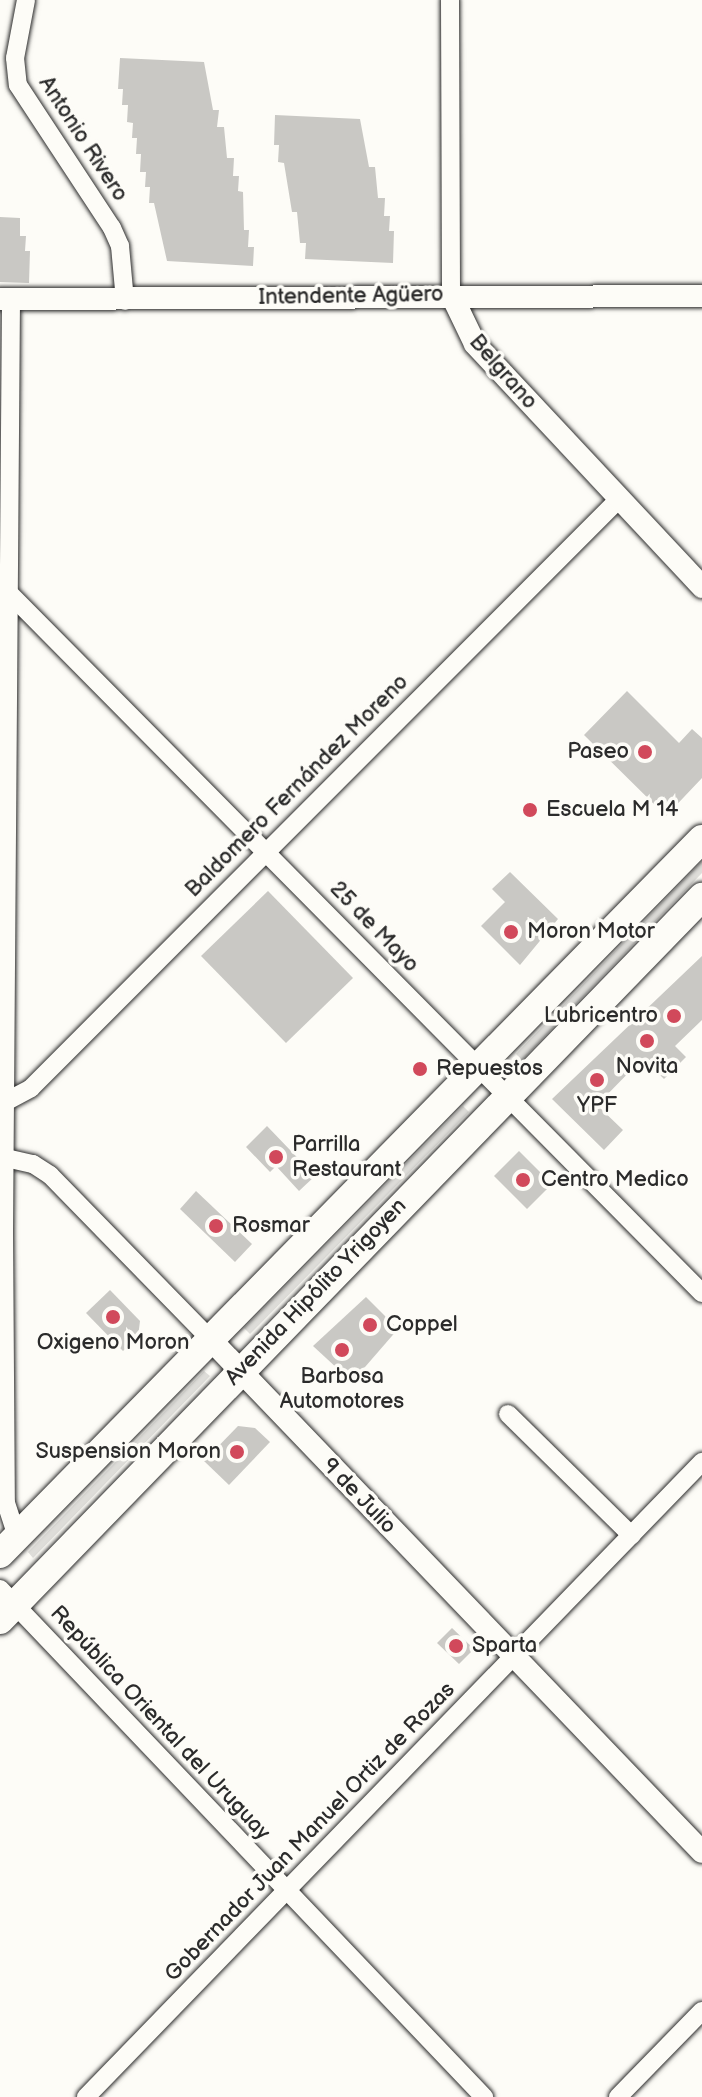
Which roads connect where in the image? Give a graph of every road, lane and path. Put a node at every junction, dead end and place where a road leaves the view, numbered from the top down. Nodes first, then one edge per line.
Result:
1 (26, 0) edge
2 (450, 0) edge
3 (451, 294) junction
4 (702, 296) edge
5 (5, 299) edge
6 (125, 301) junction
7 (618, 500) junction
8 (5, 556) edge
9 (702, 587) edge
10 (11, 595) junction
11 (4, 835) edge
12 (702, 839) edge
13 (267, 851) junction
14 (702, 897) edge
15 (477, 1069) junction
16 (505, 1099) junction
17 (7, 1101) junction
18 (6, 1158) junction
19 (2, 1233) edge
20 (702, 1293) edge
21 (211, 1340) junction
22 (240, 1370) junction
23 (508, 1414) dead end
24 (702, 1462) edge
25 (631, 1535) junction
26 (8, 1545) edge
27 (5, 1605) edge
28 (514, 1657) junction
29 (702, 1852) edge
30 (286, 1891) junction
31 (702, 2011) edge
32 (86, 2097) edge
33 (484, 2097) edge
34 (618, 2097) edge

1 - 6 street, Antonio Rivero
2 - 3 street, Belgrano
3 - 4 street, Intendente Agüero
3 - 6 street, Intendente Agüero
3 - 7 street, Belgrano
5 - 6 street, Intendente Agüero
5 - 8 street
7 - 9 street, Belgrano
7 - 13 street, Baldomero Fernández Moreno
8 - 10 street
10 - 11 street
10 - 13 street, 25 de Mayo
11 - 17 street
12 - 15 main road, Avenida Hipólito Yrigoyen
13 - 15 street, 25 de Mayo
13 - 17 street, Baldomero Fernández Moreno
14 - 16 main road, Avenida Hipólito Yrigoyen
15 - 16 street, 25 de Mayo
15 - 21 main road, Avenida Hipólito Yrigoyen
16 - 20 street, 25 de Mayo
16 - 22 main road, Avenida Hipólito Yrigoyen
17 - 18 street
18 - 19 street
18 - 21 street, 9 de Julio
19 - 26 street
21 - 22 street, 9 de Julio
21 - 26 main road, Avenida Hipólito Yrigoyen
22 - 27 main road, Avenida Hipólito Yrigoyen
22 - 28 street, 9 de Julio
23 - 25 street
24 - 25 street, Gobernador Juan Manuel Ortiz de Rozas
25 - 28 street, Gobernador Juan Manuel Ortiz de Rozas
27 - 30 street, República Oriental del Uruguay
28 - 29 street, 9 de Julio
28 - 30 street, Gobernador Juan Manuel Ortiz de Rozas
30 - 32 street, Gobernador Juan Manuel Ortiz de Rozas
30 - 33 street, República Oriental del Uruguay
31 - 34 street

